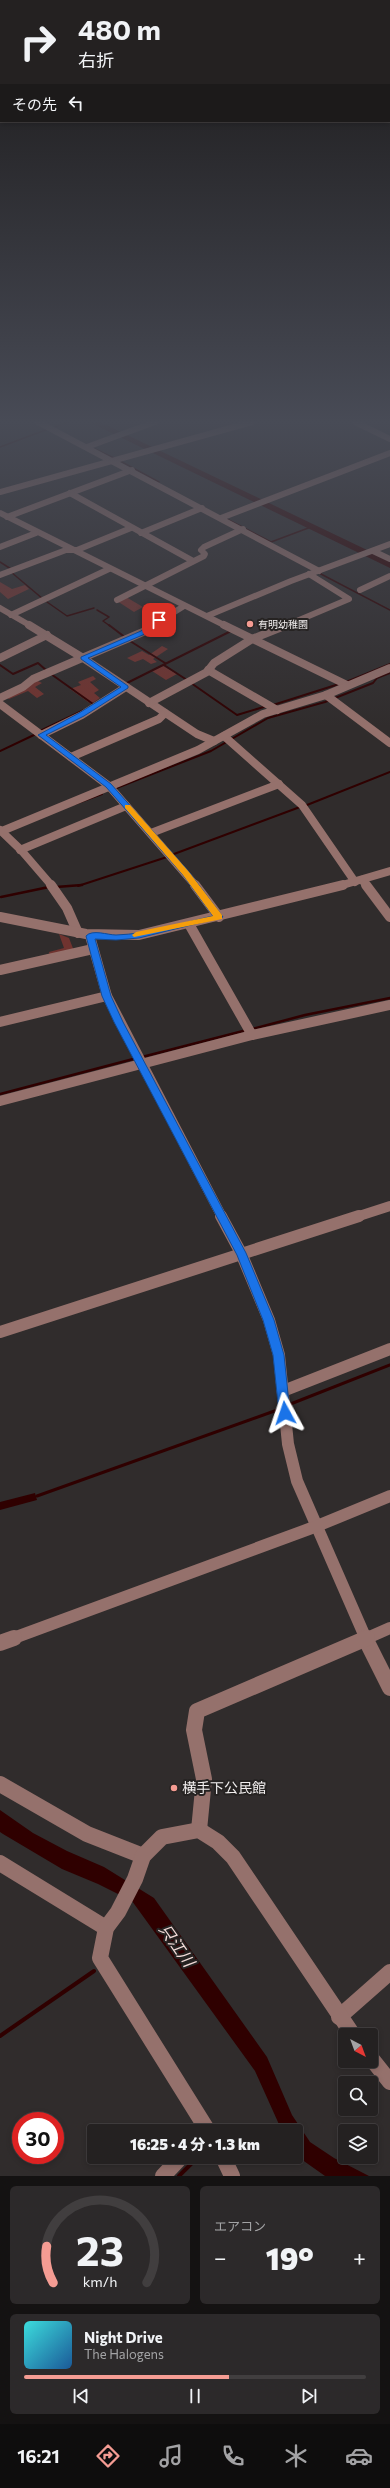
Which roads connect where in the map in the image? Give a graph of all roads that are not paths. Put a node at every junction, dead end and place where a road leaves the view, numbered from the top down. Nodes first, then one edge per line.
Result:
1 (19, 524) edge
2 (123, 524) edge
3 (164, 524) edge
4 (232, 524) edge
5 (131, 528) junction
6 (243, 529) junction
7 (36, 533) junction
8 (141, 533) junction
9 (390, 544) edge
10 (0, 547) edge
11 (71, 550) junction
12 (372, 551) junction
13 (390, 559) edge
14 (193, 561) junction
15 (109, 569) junction
16 (319, 571) junction
17 (309, 574) junction
18 (0, 575) edge
19 (390, 576) edge
20 (144, 586) junction
21 (360, 590) dead end
22 (117, 600) dead end
23 (184, 606) junction
24 (0, 608) edge
25 (11, 615) junction
26 (207, 616) junction
27 (46, 635) junction
28 (252, 639) junction
29 (0, 658) edge
30 (83, 658) junction
31 (390, 668) edge
32 (208, 670) junction
33 (347, 685) junction
34 (126, 687) junction
35 (0, 698) edge
36 (329, 698) junction
37 (149, 703) junction
38 (0, 704) edge
39 (277, 710) junction
40 (165, 713) junction
41 (42, 735) junction
42 (227, 739) junction
43 (214, 741) junction
44 (390, 743) edge
45 (71, 757) junction
46 (279, 784) junction
47 (111, 789) junction
48 (126, 806) junction
49 (1, 830) edge
50 (151, 833) junction
51 (20, 850) junction
52 (390, 871) edge
53 (358, 881) junction
54 (0, 916) edge
55 (219, 917) junction
56 (390, 917) edge
57 (189, 924) junction
58 (78, 933) junction
59 (90, 936) junction
60 (93, 949) junction
61 (0, 970) edge
62 (106, 996) junction
63 (390, 1005) edge
64 (0, 1022) edge
65 (250, 1031) junction
66 (140, 1059) junction
67 (0, 1101) edge
68 (390, 1206) edge
69 (241, 1253) junction
70 (0, 1332) edge
71 (390, 1349) edge
72 (283, 1394) junction
73 (390, 1496) edge
74 (317, 1526) junction
75 (390, 1628) edge
76 (366, 1638) junction
77 (0, 1643) edge
78 (390, 1688) edge
79 (0, 1784) edge
80 (199, 1830) junction
81 (143, 1856) junction
82 (0, 1863) edge
83 (106, 1928) junction
84 (390, 1972) edge
85 (339, 2017) junction
86 (348, 2028) edge
87 (378, 2067) edge
88 (390, 2082) edge
89 (203, 2124) edge
90 (174, 2164) edge
91 (226, 2164) edge
92 (162, 2176) edge
93 (232, 2176) edge

1 - 7 street
2 - 5 street
3 - 8 street
4 - 6 street
5 - 8 street
5 - 11 street
6 - 14 street
6 - 16 street
7 - 10 street
7 - 11 street
8 - 14 street
9 - 12 street
11 - 15 street
11 - 18 street
12 - 13 street
12 - 16 street
14 - 20 street
15 - 20 street
15 - 25 street
16 - 17 street
17 - 26 street
17 - 28 street
19 - 21 street
20 - 22 street
20 - 23 street
23 - 26 street
23 - 30 street
24 - 25 street
25 - 27 street
26 - 28 street
27 - 29 street
27 - 30 street
28 - 32 street
28 - 33 street
30 - 34 street
30 - 35 street
31 - 33 street
32 - 37 street
32 - 39 street
33 - 36 street
34 - 37 street
34 - 41 street
36 - 39 street
36 - 44 street
37 - 40 street
38 - 41 street
39 - 42 street
40 - 43 street
40 - 45 street
41 - 45 street
42 - 43 street
42 - 46 street
43 - 47 street
45 - 47 street
46 - 50 street
46 - 53 street
47 - 48 street
47 - 49 street
48 - 50 street
48 - 51 street
49 - 51 street
50 - 55 street
51 - 58 street
52 - 53 street
53 - 55 street
53 - 56 street
54 - 58 street
55 - 57 street
57 - 59 street
57 - 65 street
58 - 59 street
59 - 60 street
60 - 61 street
60 - 62 street
62 - 64 street
62 - 66 street
63 - 65 street
65 - 66 street
66 - 67 street
66 - 69 street
68 - 69 street
69 - 70 street
69 - 72 street
71 - 72 street
72 - 74 street
73 - 74 street
74 - 76 street
74 - 77 street
75 - 76 street
76 - 78 street
76 - 80 street
79 - 81 street
80 - 81 street
80 - 85 street
81 - 83 street
82 - 83 street
83 - 89 street
84 - 85 street
85 - 86 street
87 - 88 street
90 - 92 street
91 - 93 street

